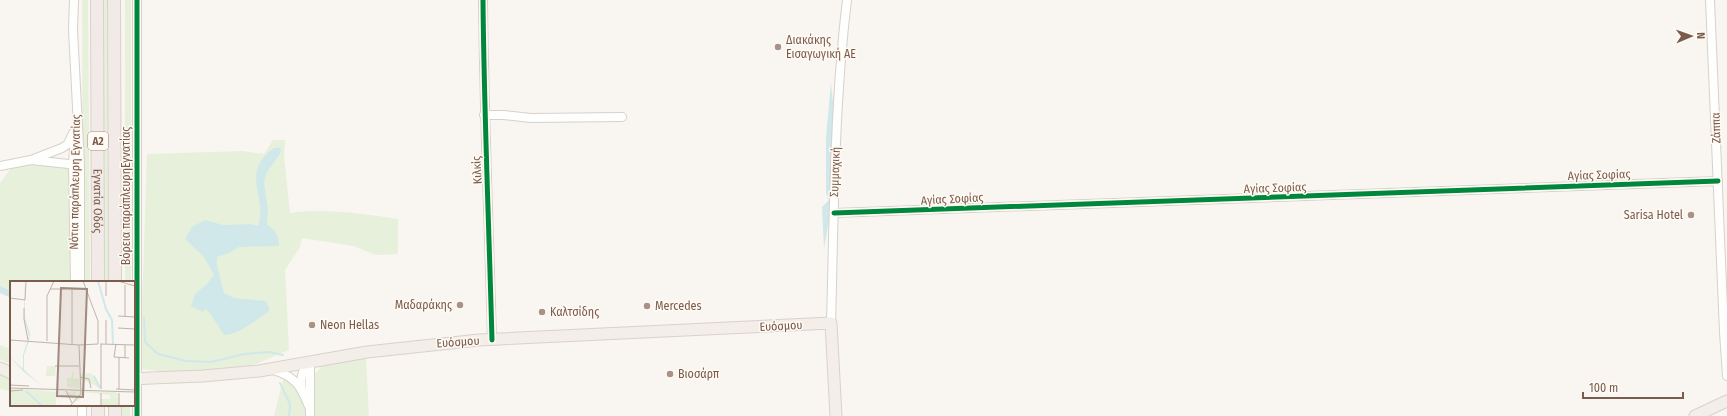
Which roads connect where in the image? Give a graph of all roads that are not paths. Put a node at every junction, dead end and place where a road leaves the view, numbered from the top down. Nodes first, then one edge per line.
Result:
1 (74, 0) edge
2 (97, 0) edge
3 (114, 0) edge
4 (136, 0) edge
5 (483, 0) edge
6 (847, 0) edge
7 (1710, 0) edge
8 (77, 82) junction
9 (484, 115) junction
10 (622, 117) dead end
11 (75, 131) junction
12 (44, 154) junction
13 (74, 155) junction
14 (31, 160) junction
15 (77, 165) junction
16 (0, 166) edge
17 (1718, 181) junction
18 (834, 213) junction
19 (75, 281) edge
20 (80, 281) edge
21 (98, 281) edge
22 (115, 281) edge
23 (831, 323) junction
24 (492, 340) junction
25 (310, 361) junction
26 (0, 368) edge
27 (271, 369) junction
28 (10, 373) edge
29 (1727, 376) edge
30 (135, 379) edge
31 (302, 390) junction
32 (1727, 401) edge
33 (310, 412) edge
34 (137, 416) edge
35 (836, 416) edge
36 (1695, 416) edge

1 - 8 street, Νότια παράπλευρη Εγνατίας
2 - 21 highway, Εγνατία Οδός / Α2
3 - 22 highway, Εγνατία Οδός / Α2
4 - 34 street, Βόρεια παράπλευρηΕγνατίας
5 - 9 street, Κιλκίς
6 - 18 street, Συμμαχική
7 - 17 street, Ζάππα
8 - 11 street, Νότια παράπλευρη Εγνατίας
8 - 15 street, Νότια παράπλευρη Εγνατίας
9 - 10 street
9 - 24 street, Κιλκίς
11 - 12 street
11 - 13 street, Νότια παράπλευρη Εγνατίας
12 - 13 street
12 - 14 street
13 - 15 street, Νότια παράπλευρη Εγνατίας
14 - 15 street
14 - 16 street
15 - 19 street, Νότια παράπλευρη Εγνατίας
15 - 20 street, Νότια παράπλευρη Εγνατίας
17 - 18 street, Αγίας Σοφίας
17 - 29 street, Ζάππα
18 - 23 street, Συμμαχική
23 - 24 main road, Ευόσμου
23 - 35 main road, Συμμαχική
24 - 25 main road, Ευόσμου
25 - 27 main road, Ευόσμου
25 - 31 street
25 - 33 street
26 - 28 main road
27 - 30 main road, Ευόσμου, bridge
27 - 31 street
31 - 33 street
32 - 36 main road

